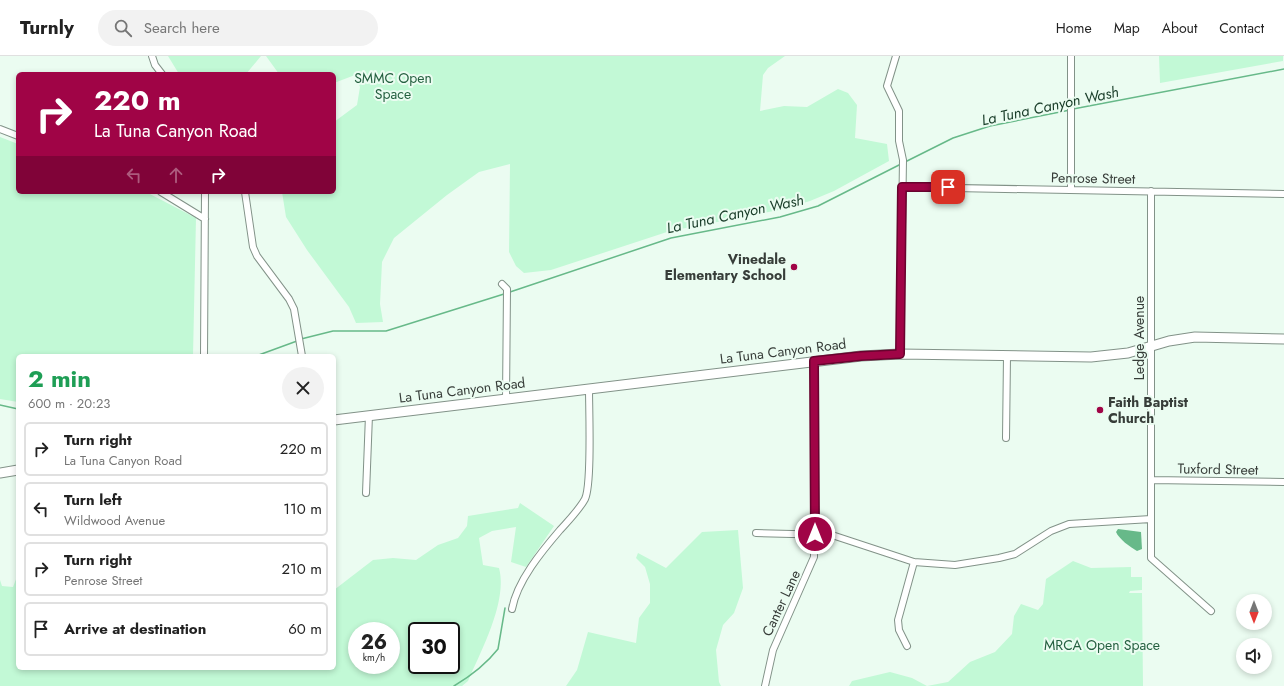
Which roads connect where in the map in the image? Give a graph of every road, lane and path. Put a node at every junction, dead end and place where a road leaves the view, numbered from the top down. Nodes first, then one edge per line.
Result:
1 (152, 56) edge
2 (896, 56) edge
3 (1071, 56) edge
4 (160, 72) edge
5 (0, 129) edge
6 (16, 135) edge
7 (902, 187) junction
8 (1071, 189) junction
9 (1152, 191) junction
10 (164, 194) edge
11 (205, 194) edge
12 (245, 194) edge
13 (1284, 194) edge
14 (205, 219) junction
15 (505, 290) dead end
16 (1284, 338) edge
17 (1151, 347) junction
18 (204, 354) edge
19 (302, 354) edge
20 (900, 354) junction
21 (1007, 356) junction
22 (814, 361) junction
23 (589, 389) junction
24 (506, 399) junction
25 (369, 416) junction
26 (336, 420) edge
27 (1006, 438) dead end
28 (16, 470) edge
29 (0, 473) edge
30 (1151, 480) junction
31 (1284, 482) edge
32 (366, 493) dead end
33 (1151, 519) junction
34 (756, 533) dead end
35 (815, 534) junction
36 (914, 562) junction
37 (512, 609) dead end
38 (1211, 611) dead end
39 (907, 646) dead end
40 (765, 686) edge

1 - 4 street
2 - 7 street
3 - 8 street
5 - 6 street
7 - 8 street, Penrose Street
7 - 20 street
8 - 9 street, Penrose Street
9 - 13 street, Penrose Street
9 - 17 street, Ledge Avenue
10 - 14 street
11 - 14 street
12 - 19 street
14 - 18 street
15 - 24 street
16 - 17 main road, La Tuna Canyon Road
17 - 21 main road, La Tuna Canyon Road
17 - 30 street, Ledge Avenue
20 - 21 main road, La Tuna Canyon Road
20 - 22 main road, La Tuna Canyon Road
21 - 27 street
22 - 23 main road, La Tuna Canyon Road
22 - 35 street, Canter Lane
23 - 24 main road, La Tuna Canyon Road
23 - 37 street
24 - 25 main road, La Tuna Canyon Road
25 - 26 main road, La Tuna Canyon Road
25 - 32 street
28 - 29 main road
30 - 31 street, Tuxford Street
30 - 33 street, Ledge Avenue
33 - 36 street
33 - 38 street, Ledge Avenue
34 - 35 street
35 - 36 street
35 - 40 street, Canter Lane
36 - 39 street

